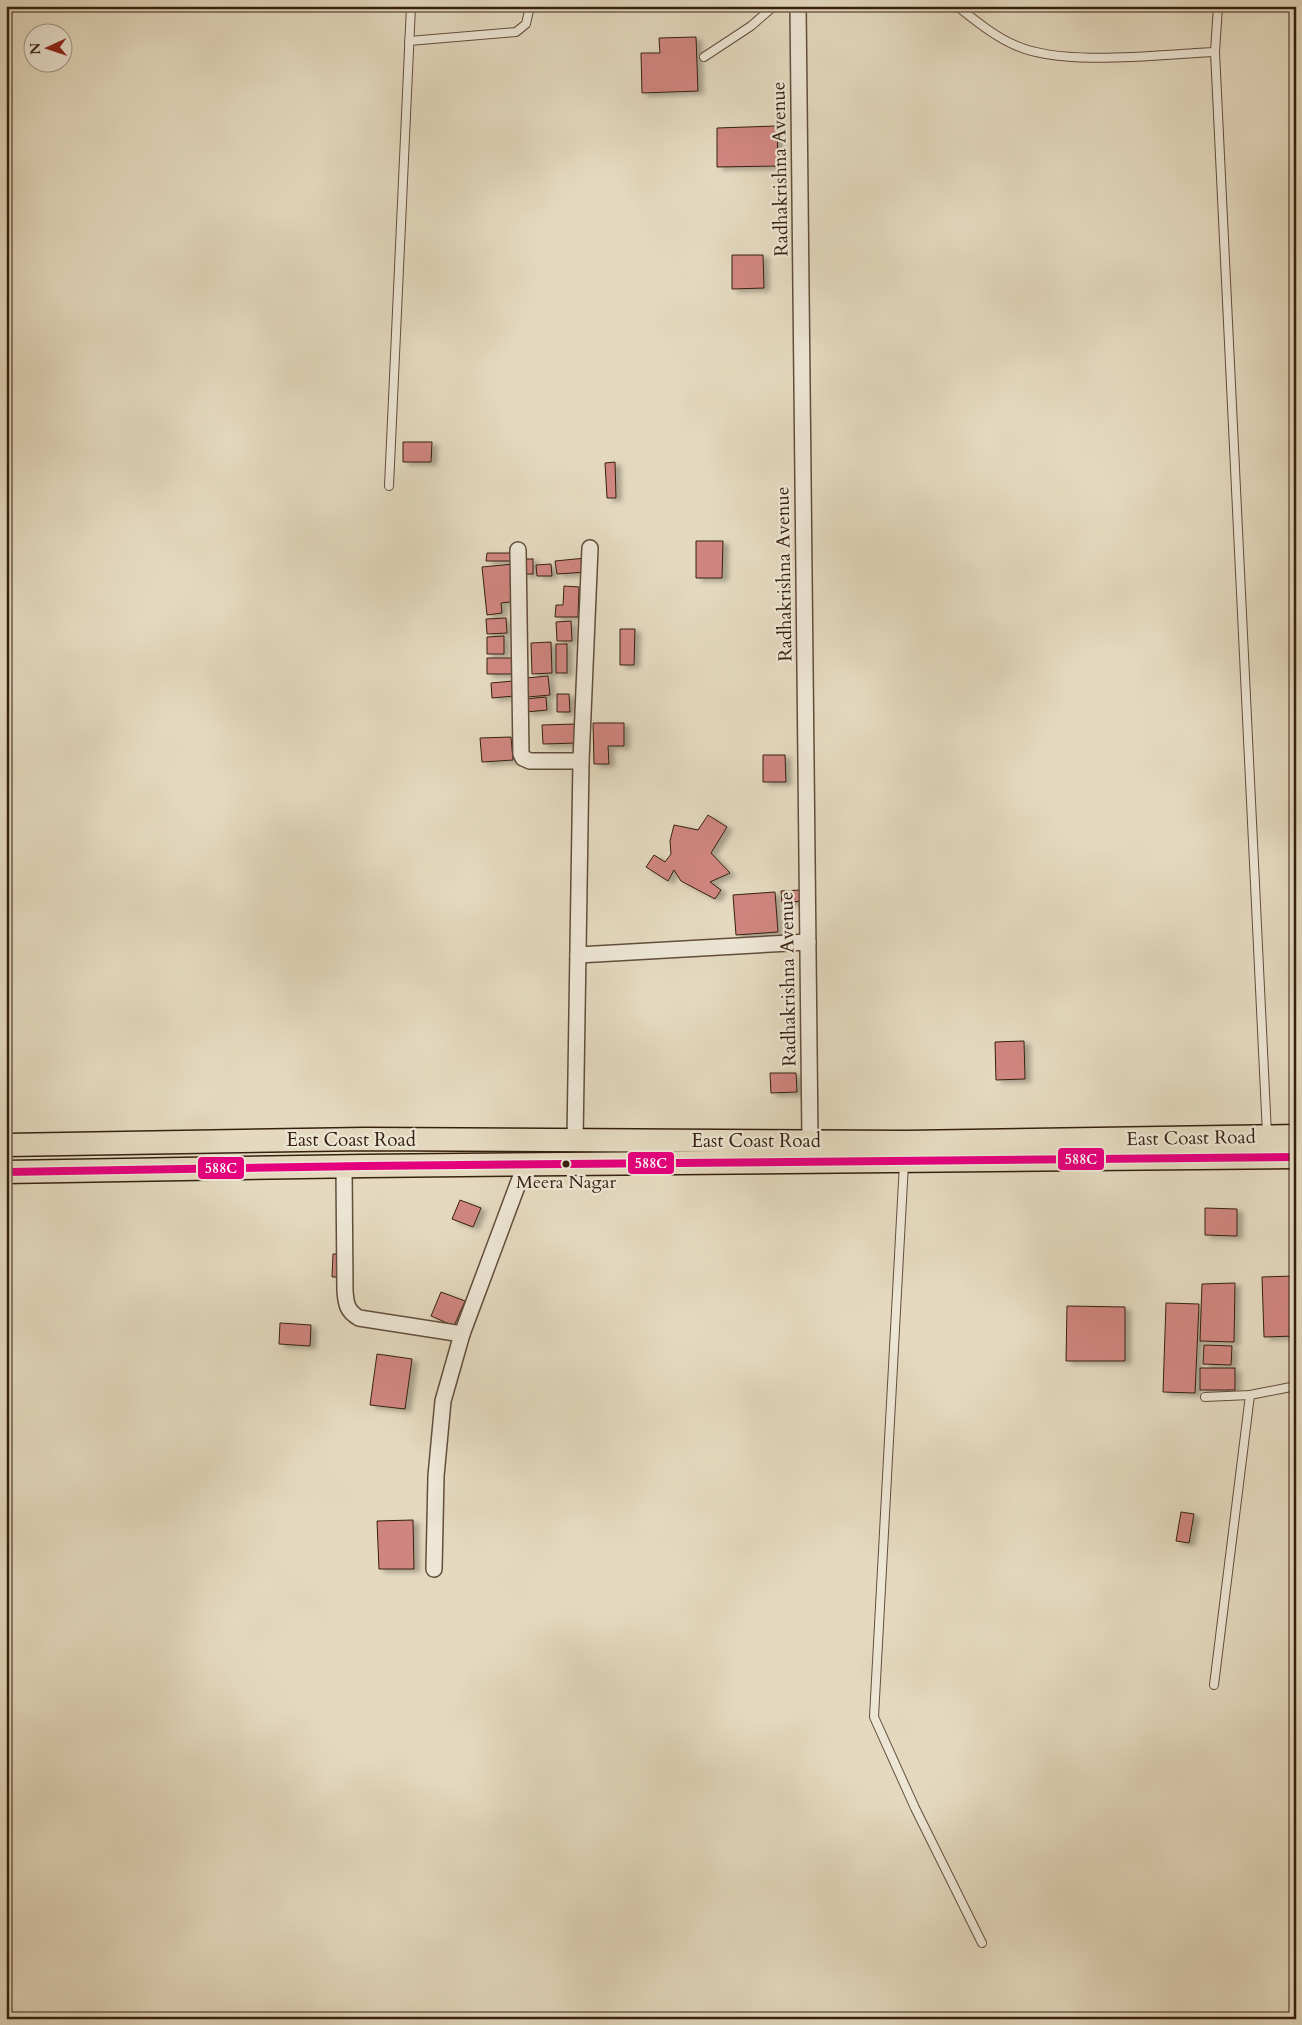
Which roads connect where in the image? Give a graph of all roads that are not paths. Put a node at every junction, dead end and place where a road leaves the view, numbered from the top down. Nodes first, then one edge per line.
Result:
1 (411, 6) edge
2 (530, 6) edge
3 (774, 6) edge
4 (798, 6) edge
5 (957, 6) edge
6 (1218, 6) edge
7 (409, 41) junction
8 (1216, 52) junction
9 (704, 57) dead end
10 (389, 486) dead end
11 (590, 548) dead end
12 (518, 550) dead end
13 (581, 761) junction
14 (808, 942) junction
15 (578, 955) junction
16 (1267, 1136) junction
17 (1296, 1136) edge
18 (575, 1140) junction
19 (810, 1142) junction
20 (6, 1145) edge
21 (1296, 1157) edge
22 (904, 1160) junction
23 (525, 1165) junction
24 (344, 1166) junction
25 (6, 1172) edge
26 (462, 1334) junction
27 (1296, 1386) edge
28 (1250, 1395) junction
29 (1205, 1397) dead end
30 (434, 1570) dead end
31 (1214, 1685) dead end
32 (982, 1943) dead end

1 - 7 lane
2 - 7 lane
3 - 9 lane
4 - 14 street, Radhakrishna Avenue
5 - 8 lane
6 - 8 lane
7 - 10 lane
8 - 16 lane
11 - 13 street
12 - 13 street
13 - 15 street
14 - 15 street
14 - 19 street, Radhakrishna Avenue
15 - 18 street
16 - 17 main road, East Coast Road
16 - 19 main road, East Coast Road
18 - 19 main road, East Coast Road
18 - 20 main road, East Coast Road
21 - 22 main road, East Coast Road
22 - 23 main road, East Coast Road
22 - 32 lane
23 - 24 main road, East Coast Road
23 - 26 street
24 - 25 main road, East Coast Road
24 - 26 street
26 - 30 street
27 - 28 lane
28 - 29 lane
28 - 31 lane

